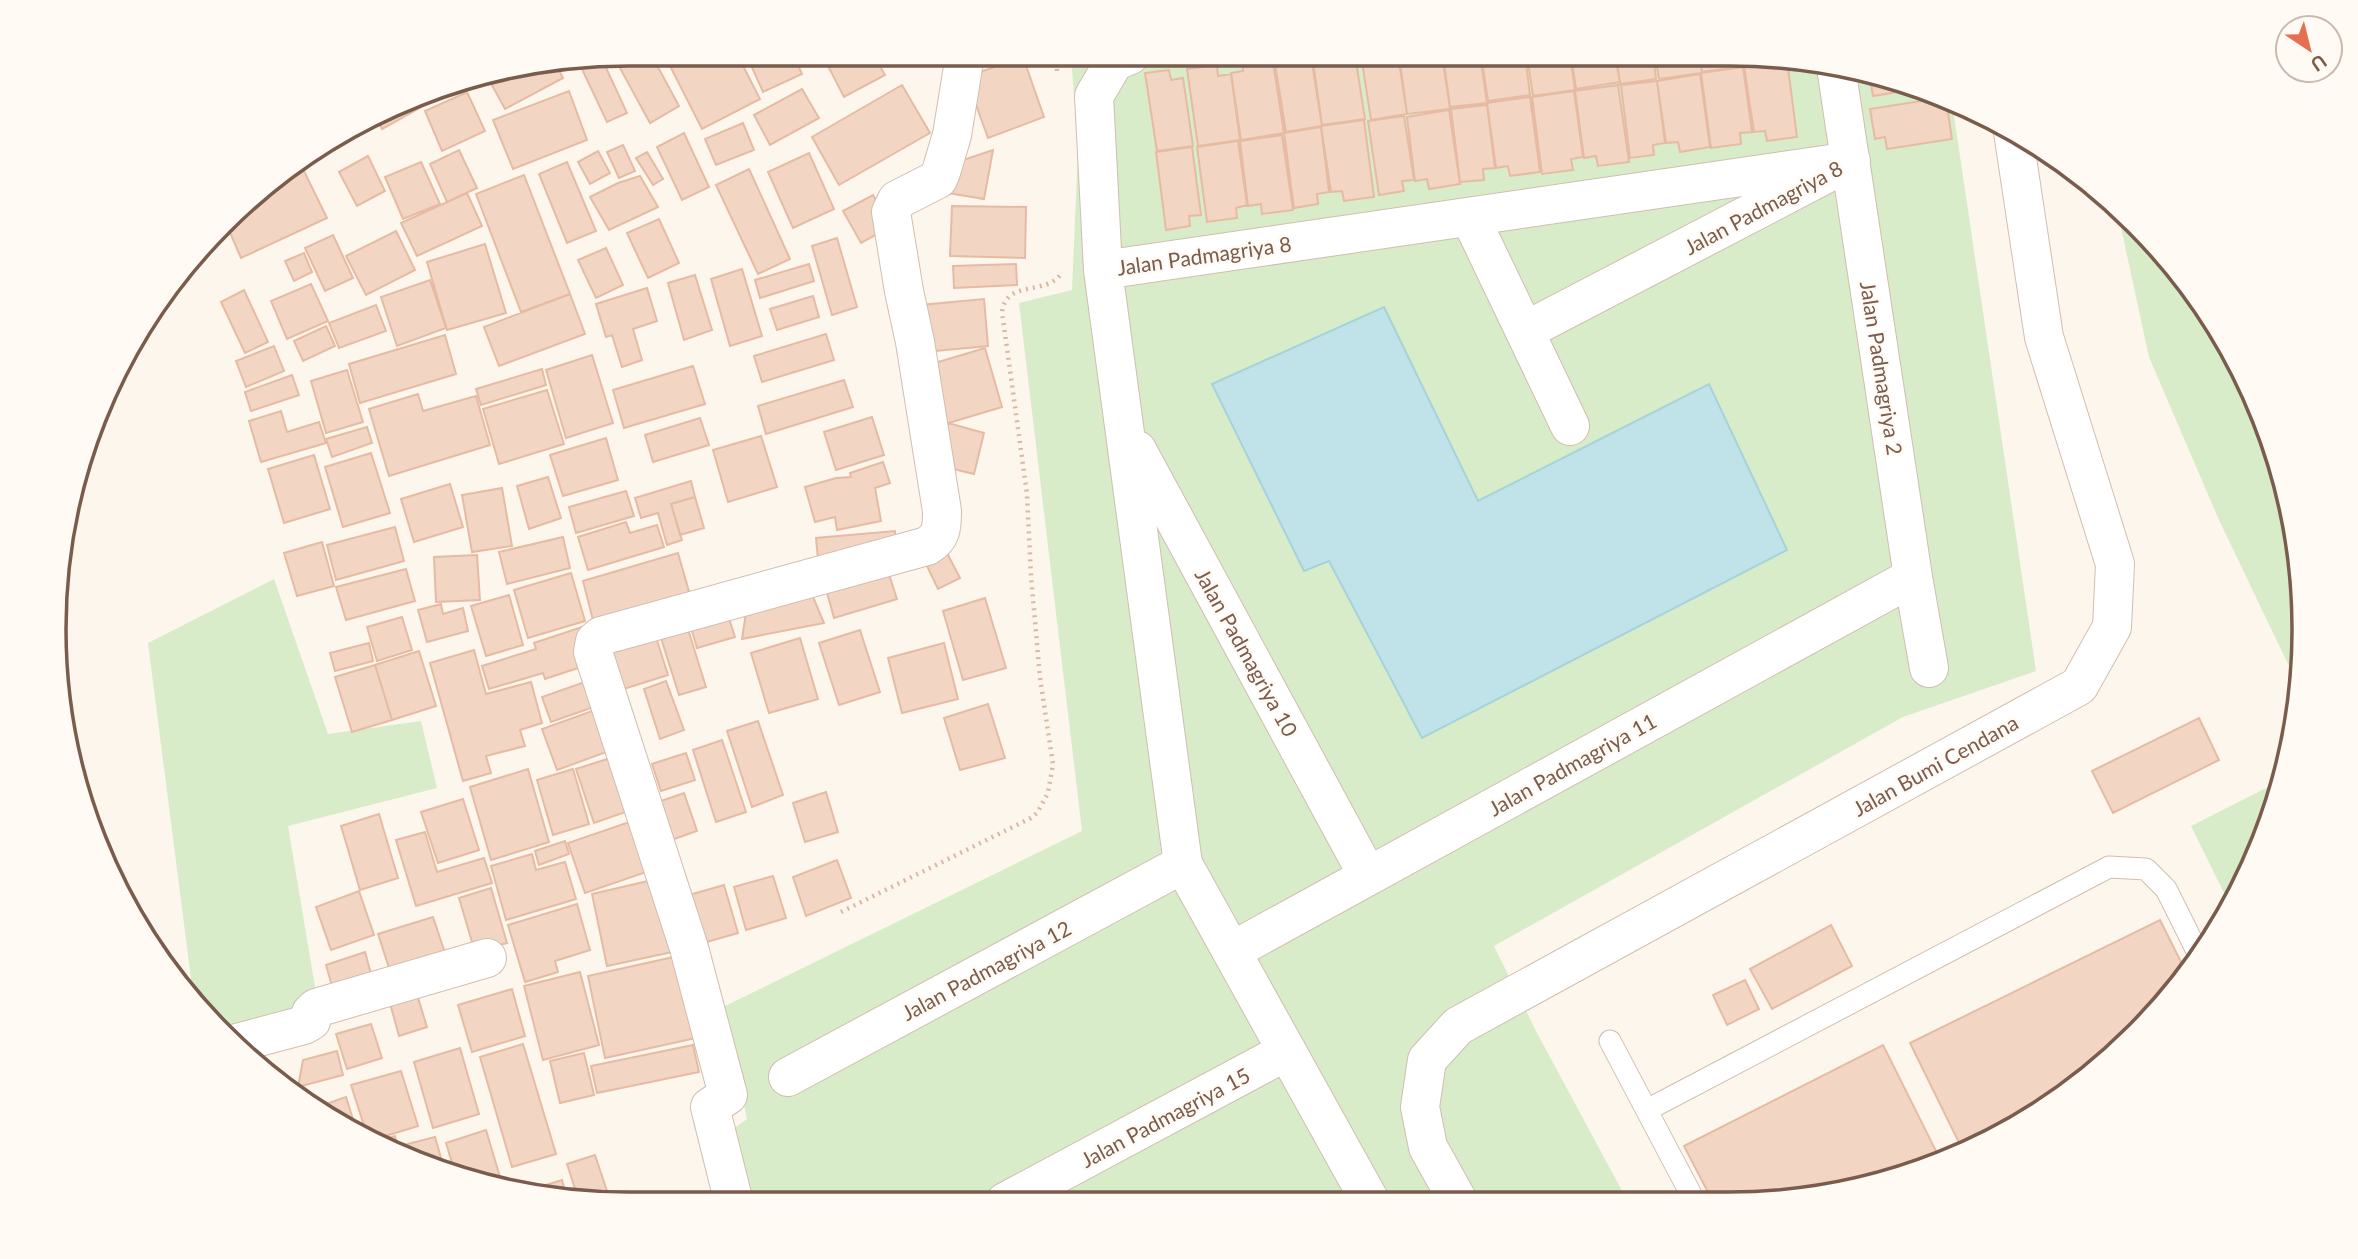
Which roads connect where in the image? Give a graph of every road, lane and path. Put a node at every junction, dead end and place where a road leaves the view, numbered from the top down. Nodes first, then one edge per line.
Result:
1 (963, 66) edge
2 (1057, 66) edge
3 (1112, 66) edge
4 (1838, 77) edge
5 (1058, 79) dead end
6 (2015, 145) edge
7 (1851, 161) junction
8 (1470, 217) junction
9 (1060, 267) dead end
10 (1103, 270) junction
11 (1525, 331) junction
12 (1570, 426) dead end
13 (1125, 429) junction
14 (1913, 577) junction
15 (1929, 668) dead end
16 (1183, 864) junction
17 (1368, 876) junction
18 (841, 912) dead end
19 (2194, 946) edge
20 (1232, 951) junction
21 (487, 958) dead end
22 (245, 1041) edge
23 (1610, 1041) dead end
24 (1287, 1051) junction
25 (788, 1077) dead end
26 (1647, 1110) junction
27 (731, 1192) edge
28 (1024, 1192) edge
29 (1365, 1192) edge
30 (1453, 1192) edge
31 (1690, 1192) edge

1 - 27 street
2 - 5 path
3 - 10 street, Jalan Padmagriya 10
4 - 7 street, Jalan Padmagriya 2
6 - 30 street, Jalan Bumi Cendana
7 - 8 street, Jalan Padmagriya 8
7 - 11 street, Jalan Padmagriya 8
7 - 14 street, Jalan Padmagriya 2
8 - 10 street, Jalan Padmagriya 8
8 - 11 street
9 - 18 path
10 - 13 street, Jalan Padmagriya 10
11 - 12 street
13 - 16 street, Jalan Padmagriya 10
13 - 17 street, Jalan Padmagriya 10
14 - 15 street, Jalan Padmagriya 2
14 - 17 street, Jalan Padmagriya 11
16 - 20 street
16 - 25 street, Jalan Padmagriya 12
17 - 20 street, Jalan Padmagriya 11
19 - 26 lane
20 - 24 street
21 - 22 street
23 - 26 lane
24 - 28 street, Jalan Padmagriya 15
24 - 29 street
26 - 31 lane

